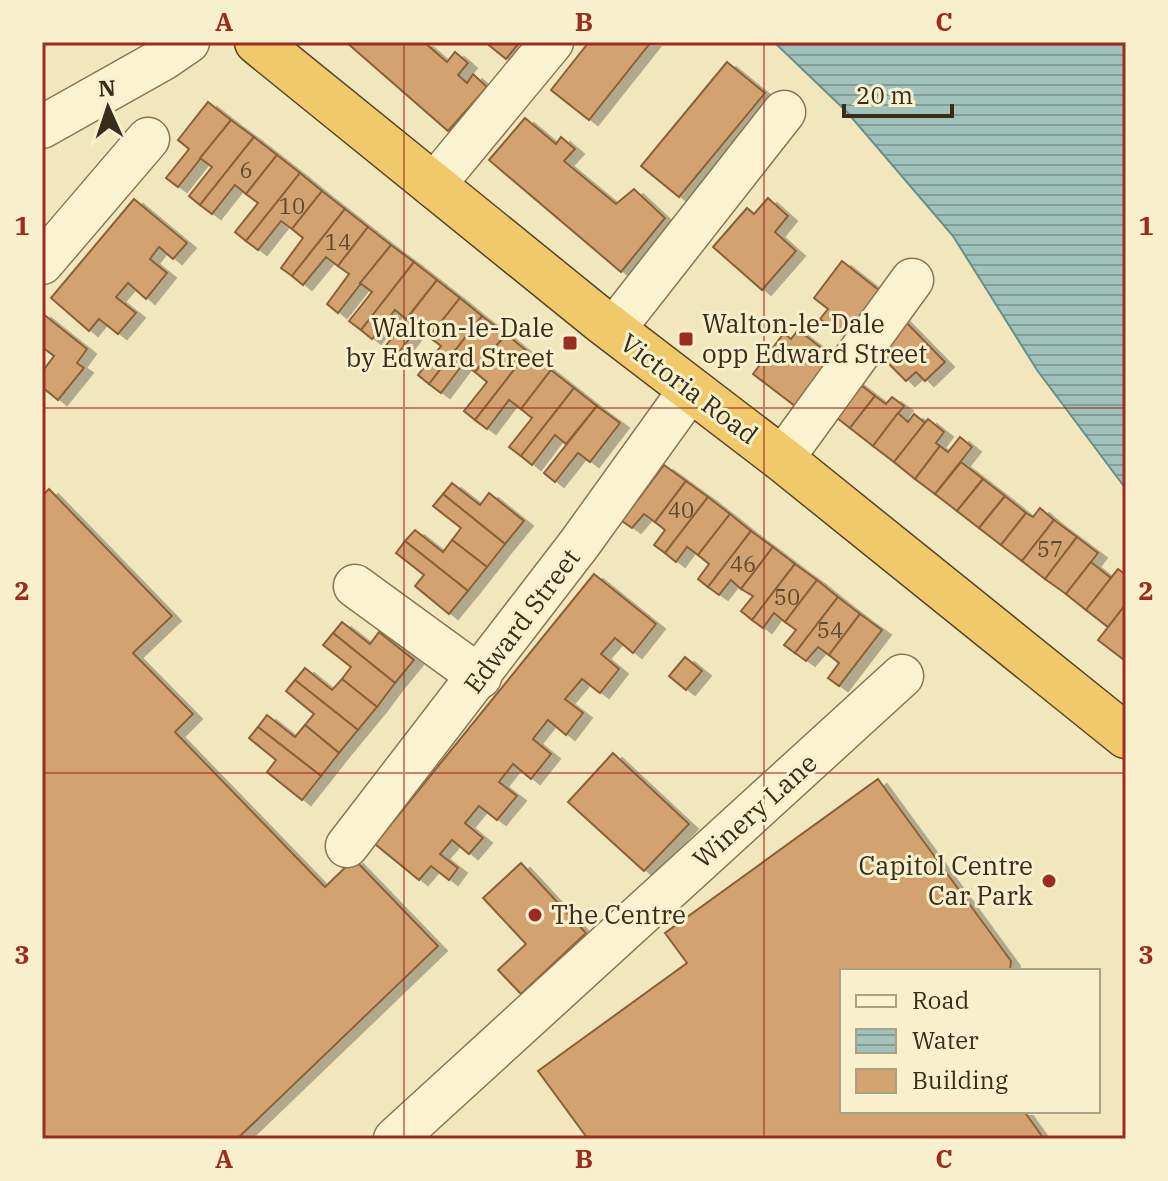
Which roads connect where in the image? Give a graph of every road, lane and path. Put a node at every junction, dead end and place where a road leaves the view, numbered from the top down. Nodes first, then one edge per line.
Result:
1 (188, 42) edge
2 (552, 42) edge
3 (260, 43) edge
4 (784, 112) dead end
5 (42, 127) edge
6 (148, 139) dead end
7 (433, 186) junction
8 (42, 263) edge
9 (912, 280) dead end
10 (613, 330) junction
11 (690, 390) junction
12 (782, 459) junction
13 (355, 586) dead end
14 (902, 676) dead end
15 (480, 677) junction
16 (1125, 735) edge
17 (347, 846) dead end
18 (395, 1139) edge

1 - 5 street
2 - 7 street
3 - 7 highway, Victoria Road
4 - 10 street
6 - 8 street
7 - 10 highway, Victoria Road
9 - 12 street
10 - 11 highway, Victoria Road
11 - 12 highway, Victoria Road
11 - 15 street, Edward Street
12 - 16 highway, Victoria Road
13 - 15 street
14 - 18 street, Winery Lane
15 - 17 street, Edward Street

